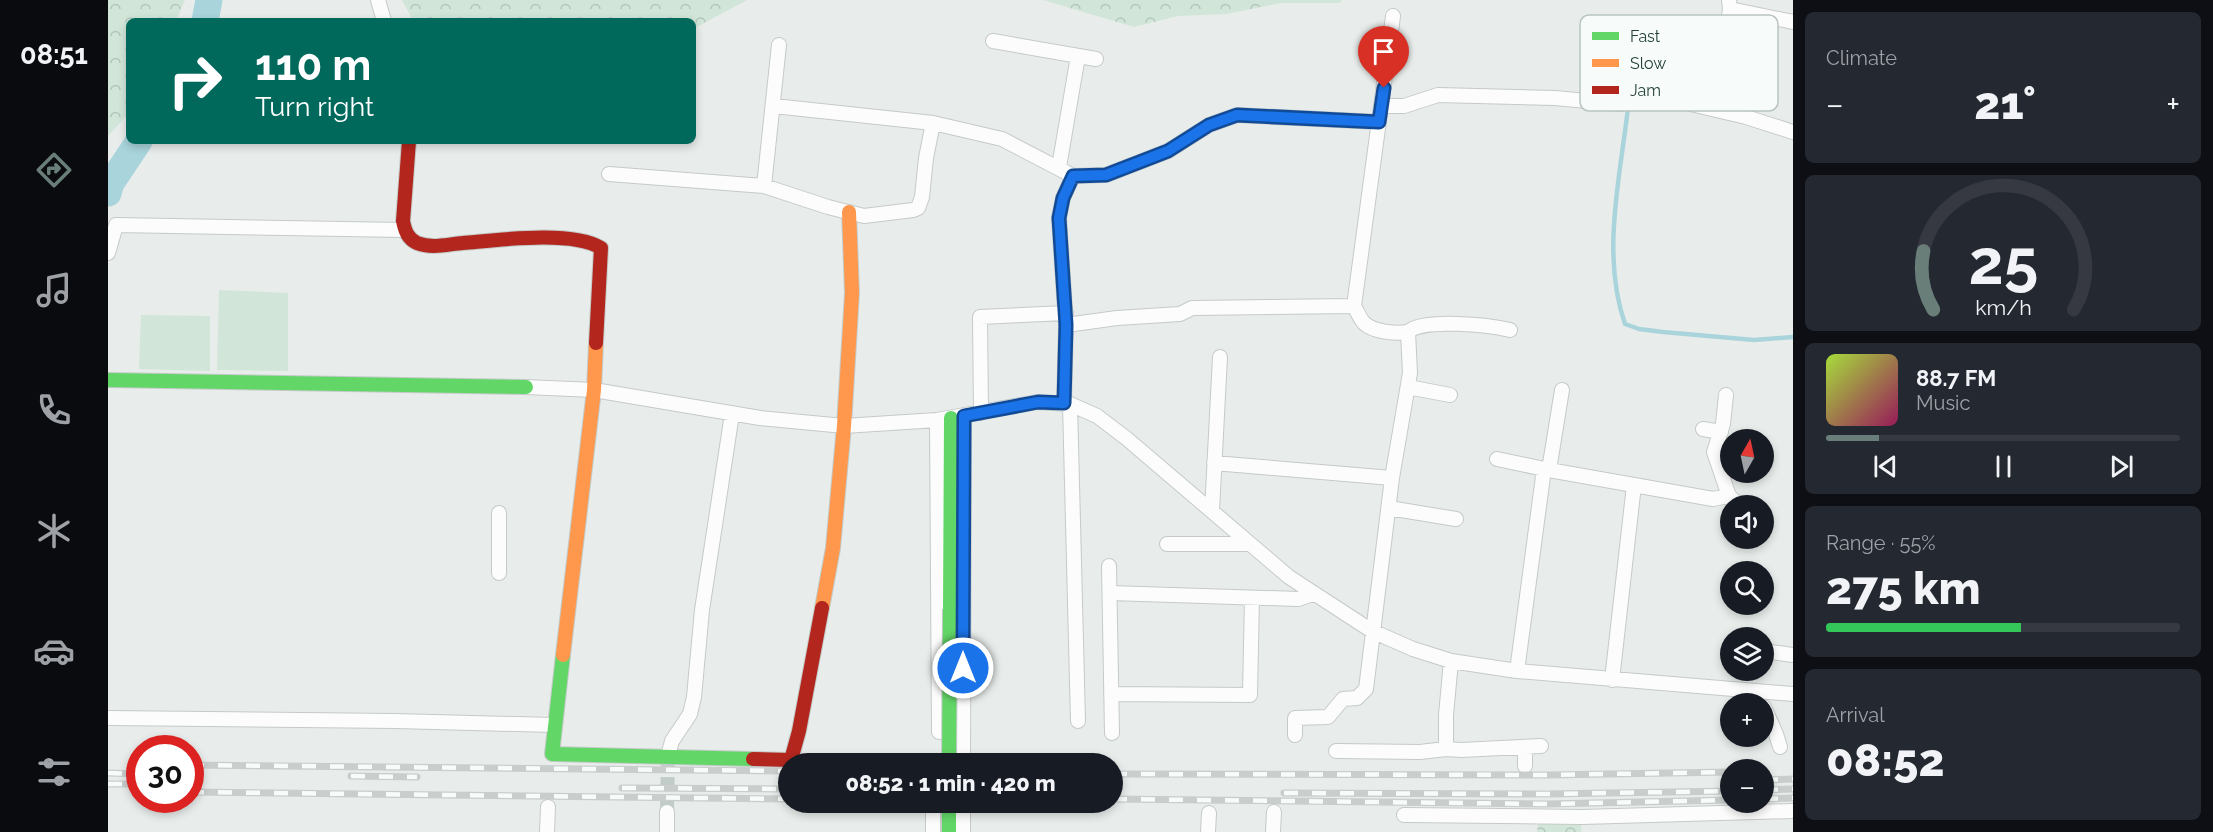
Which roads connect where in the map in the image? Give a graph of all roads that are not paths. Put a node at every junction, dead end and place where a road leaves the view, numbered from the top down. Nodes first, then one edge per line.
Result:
1 (378, 0) edge
2 (1730, 4) edge
3 (1768, 15) edge
4 (1393, 16) dead end
5 (383, 18) edge
6 (1778, 18) edge
7 (1793, 22) edge
8 (993, 40) dead end
9 (779, 45) dead end
10 (1078, 56) junction
11 (1096, 58) dead end
12 (1580, 100) edge
13 (774, 106) junction
14 (1381, 106) junction
15 (1725, 111) edge
16 (1379, 122) junction
17 (933, 123) junction
18 (1793, 132) edge
19 (409, 144) edge
20 (1059, 167) junction
21 (609, 174) dead end
22 (1073, 176) junction
23 (764, 186) junction
24 (849, 212) junction
25 (404, 230) junction
26 (108, 253) edge
27 (1354, 306) junction
28 (1066, 319) junction
29 (1510, 330) dead end
30 (1408, 332) junction
31 (1220, 357) dead end
32 (108, 380) edge
33 (1408, 387) junction
34 (594, 390) junction
35 (1450, 395) dead end
36 (1726, 395) dead end
37 (1565, 397) dead end
38 (1067, 403) junction
39 (981, 413) junction
40 (732, 414) junction
41 (951, 418) junction
42 (844, 426) junction
43 (1703, 429) dead end
44 (1721, 429) edge
45 (1720, 432) edge
46 (1720, 435) edge
47 (1497, 459) dead end
48 (1214, 463) junction
49 (1720, 467) edge
50 (1546, 470) junction
51 (1392, 478) junction
52 (1634, 485) junction
53 (1720, 500) edge
54 (1389, 508) junction
55 (1212, 511) junction
56 (499, 513) dead end
57 (1456, 519) dead end
58 (1167, 544) dead end
59 (1249, 544) junction
60 (1109, 566) dead end
61 (499, 573) dead end
62 (1110, 593) junction
63 (1313, 594) junction
64 (1252, 598) junction
65 (1372, 631) junction
66 (1774, 652) edge
67 (1793, 655) edge
68 (1451, 661) junction
69 (1517, 671) junction
70 (1612, 680) junction
71 (1112, 694) junction
72 (1720, 694) edge
73 (1793, 694) edge
74 (1774, 698) edge
75 (939, 706) junction
76 (963, 714) junction
77 (108, 718) edge
78 (1078, 721) dead end
79 (554, 725) junction
80 (1774, 729) edge
81 (939, 732) dead end
82 (1112, 733) dead end
83 (1295, 735) dead end
84 (1541, 746) dead end
85 (1780, 747) dead end
86 (1525, 748) junction
87 (1446, 749) junction
88 (1336, 751) dead end
89 (950, 753) edge
90 (963, 753) edge
91 (669, 756) tunnel mouth
92 (1525, 766) dead end
93 (548, 807) dead end
94 (667, 812) tunnel mouth
95 (1274, 812) dead end
96 (1793, 812) edge
97 (933, 813) edge
98 (949, 813) edge
99 (963, 813) edge
100 (1209, 813) dead end
101 (1404, 815) dead end
102 (547, 832) edge
103 (667, 832) edge
104 (933, 832) edge
105 (949, 832) edge
106 (963, 832) edge
107 (1208, 832) edge
108 (1273, 832) edge

1 - 5 street
2 - 3 street
4 - 14 street
6 - 7 street
8 - 10 street
9 - 13 street
10 - 11 street
10 - 20 street
12 - 14 street
13 - 17 street
13 - 23 street
14 - 16 street
15 - 18 street
16 - 22 street
16 - 27 street
17 - 20 street
17 - 24 street
19 - 25 street
20 - 22 street
21 - 23 street
22 - 28 street
23 - 24 street
24 - 42 street
25 - 26 street
25 - 34 street
27 - 28 street
27 - 30 street
28 - 38 street
28 - 39 street
29 - 30 street
30 - 33 street
31 - 48 street
32 - 34 street
33 - 35 street
33 - 51 street
34 - 40 street
34 - 79 street
36 - 44 street
37 - 50 street
38 - 39 street
38 - 55 street
38 - 78 street
39 - 41 street
40 - 42 street
40 - 91 street
41 - 42 street
41 - 75 street
41 - 76 street
41 - 89 street, bridge
42 - 79 street
43 - 45 street
46 - 49 street
47 - 50 street
48 - 51 street
48 - 55 street
50 - 52 street
50 - 69 street
51 - 54 street
52 - 53 street
52 - 70 street
54 - 57 street
54 - 65 street
55 - 59 street
56 - 61 street
58 - 59 street
59 - 63 street
60 - 62 street
62 - 64 street
62 - 71 street
63 - 64 street
63 - 65 street
64 - 71 street
65 - 68 street
65 - 83 street
66 - 67 street
68 - 69 street
68 - 87 street
69 - 70 street
70 - 72 street
71 - 82 street
73 - 74 street
75 - 76 street
75 - 81 street
76 - 90 street
77 - 79 street
80 - 85 street
84 - 86 street
86 - 87 street
86 - 92 street
87 - 88 street
93 - 102 street
94 - 103 street
95 - 108 street
96 - 101 street
97 - 104 street
98 - 105 street
99 - 106 street
100 - 107 street

